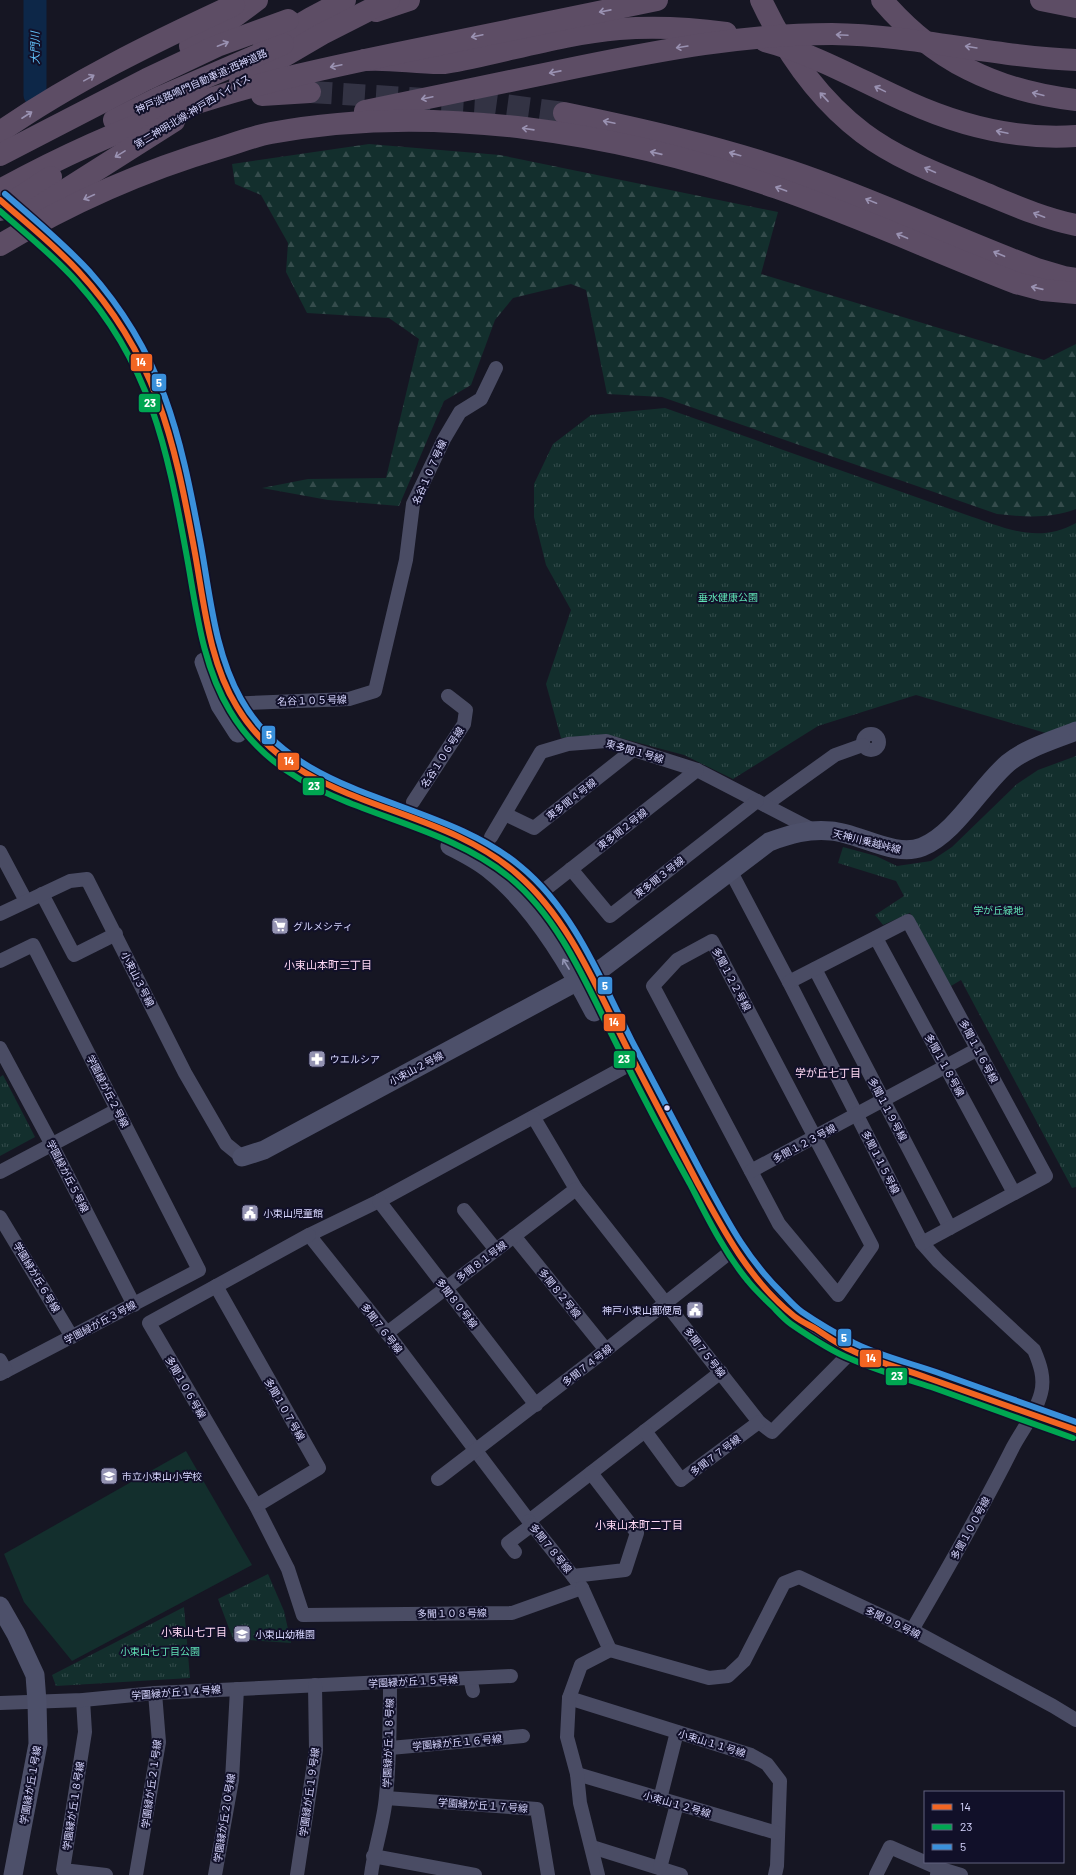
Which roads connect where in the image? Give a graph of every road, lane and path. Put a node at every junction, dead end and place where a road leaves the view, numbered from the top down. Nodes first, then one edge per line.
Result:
1 (246, 0) edge
2 (257, 0) edge
3 (344, 0) edge
4 (389, 0) edge
5 (409, 0) edge
6 (657, 0) edge
7 (761, 0) edge
8 (882, 0) edge
9 (1041, 0) edge
10 (1076, 7) edge
11 (316, 26) junction
12 (458, 51) junction
13 (1076, 60) edge
14 (310, 92) tunnel mouth
15 (1076, 100) edge
16 (564, 113) tunnel mouth
17 (0, 132) edge
18 (268, 133) junction
19 (1076, 136) edge
20 (0, 155) edge
21 (0, 168) edge
22 (0, 172) edge
23 (0, 179) edge
24 (0, 190) edge
25 (0, 200) edge
26 (0, 210) edge
27 (0, 216) edge
28 (1076, 225) edge
29 (0, 232) edge
30 (0, 245) edge
31 (1076, 279) edge
32 (1076, 293) edge
33 (496, 368) dead end
34 (382, 664) joint
35 (448, 696) dead end
36 (227, 704) junction
37 (1076, 731) edge
38 (863, 745) dead end
39 (633, 750) junction
40 (697, 770) junction
41 (413, 802) dead end
42 (761, 803) junction
43 (505, 814) junction
44 (813, 830) junction
45 (491, 837) dead end
46 (0, 852) edge
47 (4, 869) edge
48 (571, 869) junction
49 (731, 872) junction
50 (547, 888) dead end
51 (42, 894) junction
52 (26, 901) junction
53 (0, 914) edge
54 (116, 934) junction
55 (876, 938) junction
56 (0, 961) edge
57 (815, 969) junction
58 (583, 979) junction
59 (789, 982) junction
60 (0, 1048) edge
61 (978, 1049) junction
62 (628, 1064) junction
63 (946, 1067) junction
64 (884, 1100) junction
65 (117, 1110) junction
66 (857, 1115) junction
67 (534, 1118) junction
68 (815, 1137) junction
69 (52, 1145) junction
70 (242, 1157) joint
71 (751, 1171) junction
72 (0, 1172) edge
73 (576, 1189) junction
74 (1014, 1193) junction
75 (379, 1201) junction
76 (464, 1210) dead end
77 (0, 1217) edge
78 (950, 1228) junction
79 (309, 1235) junction
80 (514, 1236) junction
81 (922, 1243) junction
82 (496, 1250) junction
83 (729, 1253) junction
84 (199, 1270) joint
85 (216, 1286) junction
86 (446, 1288) junction
87 (667, 1303) junction
88 (134, 1305) junction
89 (387, 1333) junction
90 (72, 1337) junction
91 (606, 1350) junction
92 (848, 1355) junction
93 (2, 1368) edge
94 (721, 1372) junction
95 (536, 1405) junction
96 (1028, 1420) junction
97 (759, 1422) junction
98 (645, 1430) junction
99 (1076, 1430) edge
100 (1076, 1443) edge
101 (476, 1451) junction
102 (591, 1472) junction
103 (438, 1479) dead end
104 (256, 1506) junction
105 (530, 1523) junction
106 (515, 1552) dead end
107 (573, 1576) junction
108 (582, 1588) junction
109 (0, 1606) edge
110 (303, 1615) joint
111 (912, 1630) junction
112 (610, 1650) junction
113 (511, 1676) dead end
114 (390, 1682) junction
115 (315, 1685) junction
116 (237, 1689) junction
117 (155, 1693) junction
118 (569, 1698) junction
119 (83, 1700) junction
120 (37, 1702) junction
121 (0, 1703) edge
122 (1076, 1720) edge
123 (677, 1732) junction
124 (523, 1736) dead end
125 (390, 1748) junction
126 (577, 1774) junction
127 (386, 1798) junction
128 (660, 1799) junction
129 (677, 1804) junction
130 (777, 1833) junction
131 (592, 1848) junction
132 (373, 1856) junction
133 (660, 1868) junction
134 (937, 1872) edge
135 (13, 1875) edge
136 (106, 1875) edge
137 (136, 1875) edge
138 (215, 1875) edge
139 (297, 1875) edge
140 (371, 1875) edge
141 (475, 1875) edge
142 (548, 1875) edge
143 (598, 1875) edge
144 (681, 1875) edge
145 (775, 1875) edge
146 (876, 1875) edge
147 (961, 1875) edge

17 -> 1 highway
2 - 21 highway
3 - 11 highway, 第二神明北線;神戸西バイパス
20 -> 3 highway
4 - 11 highway, 第二神明北線;神戸西バイパス
5 - 23 highway, 神戸淡路鳴門自動車道;西神道路
6 -> 12 highway
28 -> 7 highway
15 -> 8 highway
9 - 10 highway
11 - 26 highway, 第二神明北線;神戸西バイパス
11 -> 29 highway, 第二神明北線;神戸西バイパス
19 -> 12 highway
12 -> 24 highway
13 -> 18 highway
14 - 22 highway
31 -> 16 highway
18 -> 30 highway
32 -> 18 highway
25 - 36 street
27 - 36 street
33 - 34 street, 名谷１０７号線
34 - 36 street, 名谷１０５号線
35 - 41 street, 名谷１０６号線
36 - 58 street
37 - 44 street, 天神川乗越峠線
38 - 42 street
39 - 40 street, 東多聞１号線
39 - 43 street, 東多聞４号線
39 - 43 street, 東多聞１号線
40 - 42 street, 東多聞１号線
40 - 48 street, 東多聞２号線
42 - 44 street, 東多聞１号線
42 - 48 street, 東多聞３号線
43 - 45 street, 東多聞１号線
44 - 49 street, 天神川乗越峠線
46 - 47 street
47 - 52 street
48 - 50 street, 東多聞２号線
49 - 58 street, 天神川乗越峠線
49 - 59 street, 多聞１１５号線
51 - 52 street, 小束山３号線
51 - 54 street, 小束山３号線
51 - 54 street
52 - 53 street, 小束山３号線
54 - 70 street, 小束山３号線
55 - 57 street, 多聞１１６号線
55 - 61 street, 多聞１１６号線
55 - 63 street, 多聞１１８号線
56 - 65 street, 学園緑が丘２号線
57 - 59 street, 多聞１１６号線
57 - 64 street, 多聞１１９号線
58 - 62 street
58 - 70 street, 小束山２号線
59 - 66 street, 多聞１１５号線
60 - 69 street, 学園緑が丘５号線
61 - 63 street, 多聞１２３号線
61 - 74 street, 多聞１１６号線
62 - 67 street
62 - 83 street
63 - 64 street, 多聞１２３号線
63 - 74 street, 多聞１１８号線
64 - 66 street, 多聞１２３号線
64 - 78 street, 多聞１１９号線
65 - 69 street
65 - 84 street, 学園緑が丘２号線
66 - 68 street, 多聞１２３号線
66 - 81 street, 多聞１１５号線
67 - 73 street, 多聞７５号線
67 - 75 street
68 - 71 street, 多聞１２３号線
68 - 71 street, 多聞１２２号線
68 - 71 street, 多聞１２２号線
69 - 72 street
69 - 88 street, 学園緑が丘５号線
73 - 80 street, 多聞８１号線
73 - 87 street, 多聞７５号線
74 - 78 street, 多聞１１６号線
75 - 79 street
75 - 86 street, 多聞８０号線
76 - 82 street
77 - 90 street, 学園緑が丘６号線
78 - 81 street, 多聞１１６号線
79 - 85 street, 多聞１０６号線
79 - 89 street, 多聞７６号線
80 - 82 street, 多聞８１号線
80 - 91 street, 多聞８２号線
81 - 96 street, 多聞１１５号線
82 - 86 street, 多聞８１号線
83 - 87 street, 多聞７４号線
83 - 92 street
84 - 88 street, 学園緑が丘３号線
85 - 104 street, 多聞１０７号線
85 - 104 street, 多聞１０６号線
86 - 89 street, 多聞８１号線
86 - 95 street, 多聞８０号線
87 - 91 street, 多聞７４号線
87 - 94 street, 多聞７５号線
88 - 90 street, 学園緑が丘３号線
89 - 101 street, 多聞７６号線
90 - 93 street, 学園緑が丘３号線
91 - 95 street, 多聞７４号線
92 - 96 street
92 - 97 street, 多聞７５号線
94 - 97 street, 多聞７５号線
94 - 98 street
95 - 101 street, 多聞７４号線
96 - 99 street
96 - 100 street
96 - 111 street, 多聞１００号線
97 - 98 street, 多聞７７号線
98 - 102 street
101 - 103 street, 多聞７４号線
101 - 105 street, 多聞７６号線
102 - 105 street
102 - 107 street, 多聞７８号線
104 - 110 street, 多聞１０６号線
105 - 106 street
105 - 107 street, 多聞７８号線
107 - 108 street
108 - 110 street, 多聞１０８号線
108 - 112 street
109 - 120 street, 学園緑が丘１号線
111 - 112 street, 多聞９９号線
111 - 122 street, 多聞９９号線
112 - 118 street
113 - 114 street, 学園緑が丘１５号線
114 - 115 street, 学園緑が丘１５号線
114 - 125 street, 学園緑が丘１８号線
115 - 116 street, 学園緑が丘１４号線
115 - 139 street, 学園緑が丘１９号線
116 - 117 street, 学園緑が丘１４号線
116 - 138 street, 学園緑が丘２０号線
117 - 119 street, 学園緑が丘１４号線
117 - 137 street, 学園緑が丘２１号線
118 - 123 street, 小束山１１号線
118 - 126 street
119 - 120 street, 学園緑が丘１４号線
119 - 136 street, 学園緑が丘１８号線
120 - 121 street, 学園緑が丘１４号線
120 - 135 street, 学園緑が丘１号線
123 - 128 street
123 - 130 street, 小束山１１号線
124 - 125 street, 学園緑が丘１６号線
125 - 127 street, 学園緑が丘１８号線
126 - 128 street, 小束山１２号線
126 - 131 street
127 - 132 street, 学園緑が丘１８号線
127 - 142 street, 学園緑が丘１７号線
128 - 129 street, 小束山１２号線
129 - 130 street, 小束山１２号線
129 - 133 street
130 - 145 street, 小束山１１号線
131 - 133 street
131 - 143 street
132 - 140 street, 学園緑が丘１８号線
132 - 141 street
133 - 144 street
134 - 146 street
134 - 147 street

